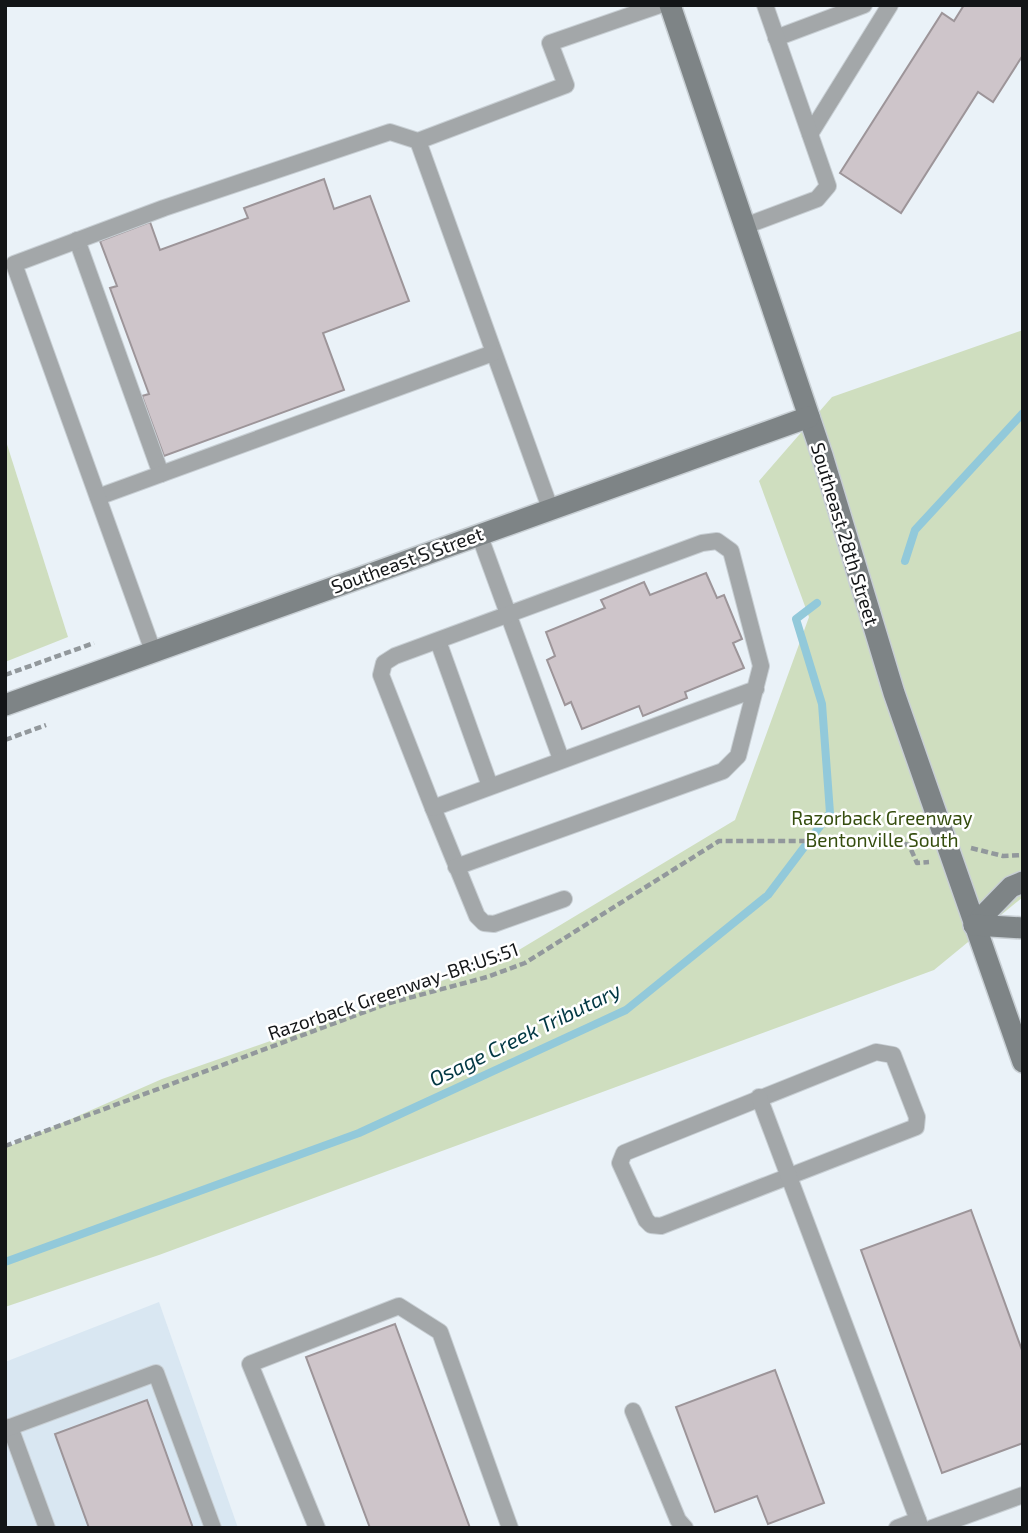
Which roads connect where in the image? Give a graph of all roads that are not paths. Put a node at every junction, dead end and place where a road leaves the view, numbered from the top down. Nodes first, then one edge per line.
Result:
1 (660, 5) edge
2 (670, 5) edge
3 (765, 5) edge
4 (864, 5) edge
5 (890, 5) edge
6 (776, 38) junction
7 (810, 134) junction
8 (418, 141) junction
9 (745, 226) junction
10 (77, 240) junction
11 (493, 353) junction
12 (809, 417) junction
13 (161, 474) junction
14 (98, 497) junction
15 (550, 508) junction
16 (478, 534) junction
17 (508, 615) junction
18 (438, 641) junction
19 (153, 651) junction
20 (755, 688) junction
21 (5, 705) edge
22 (561, 759) junction
23 (489, 786) junction
24 (433, 808) junction
25 (456, 867) junction
26 (1023, 882) edge
27 (565, 899) dead end
28 (974, 925) junction
29 (1023, 928) edge
30 (1023, 1062) edge
31 (759, 1097) junction
32 (789, 1175) junction
33 (633, 1411) dead end
34 (8, 1428) edge
35 (1023, 1495) edge
36 (923, 1525) edge
37 (47, 1528) edge
38 (213, 1528) edge
39 (317, 1528) edge
40 (510, 1528) edge
41 (685, 1528) edge
42 (897, 1528) edge

1 - 8 lane
2 - 9 main road, Southeast 28th Street
3 - 6 lane
4 - 6 lane
5 - 7 lane
6 - 7 lane
7 - 9 lane
8 - 10 lane
8 - 11 lane
9 - 12 main road, Southeast 28th Street
10 - 13 lane
10 - 14 lane
11 - 13 lane
11 - 15 lane
12 - 15 main road, Southeast S Street
12 - 28 main road, Southeast 28th Street
13 - 14 lane
14 - 19 lane
15 - 16 main road, Southeast S Street
16 - 17 lane
16 - 19 main road, Southeast S Street
17 - 18 lane
17 - 20 lane
17 - 22 lane
18 - 23 lane
18 - 24 lane
19 - 21 main road, Southeast S Street
20 - 22 lane
20 - 25 lane
22 - 23 lane
23 - 24 lane
24 - 25 lane
25 - 27 lane
26 - 28 main road
28 - 29 main road
28 - 30 main road, Southeast 28th Street
31 - 32 lane
31 - 32 lane
31 - 32 lane
32 - 36 lane
33 - 41 lane
34 - 37 lane
34 - 38 lane
35 - 36 lane
36 - 42 lane
39 - 40 lane

